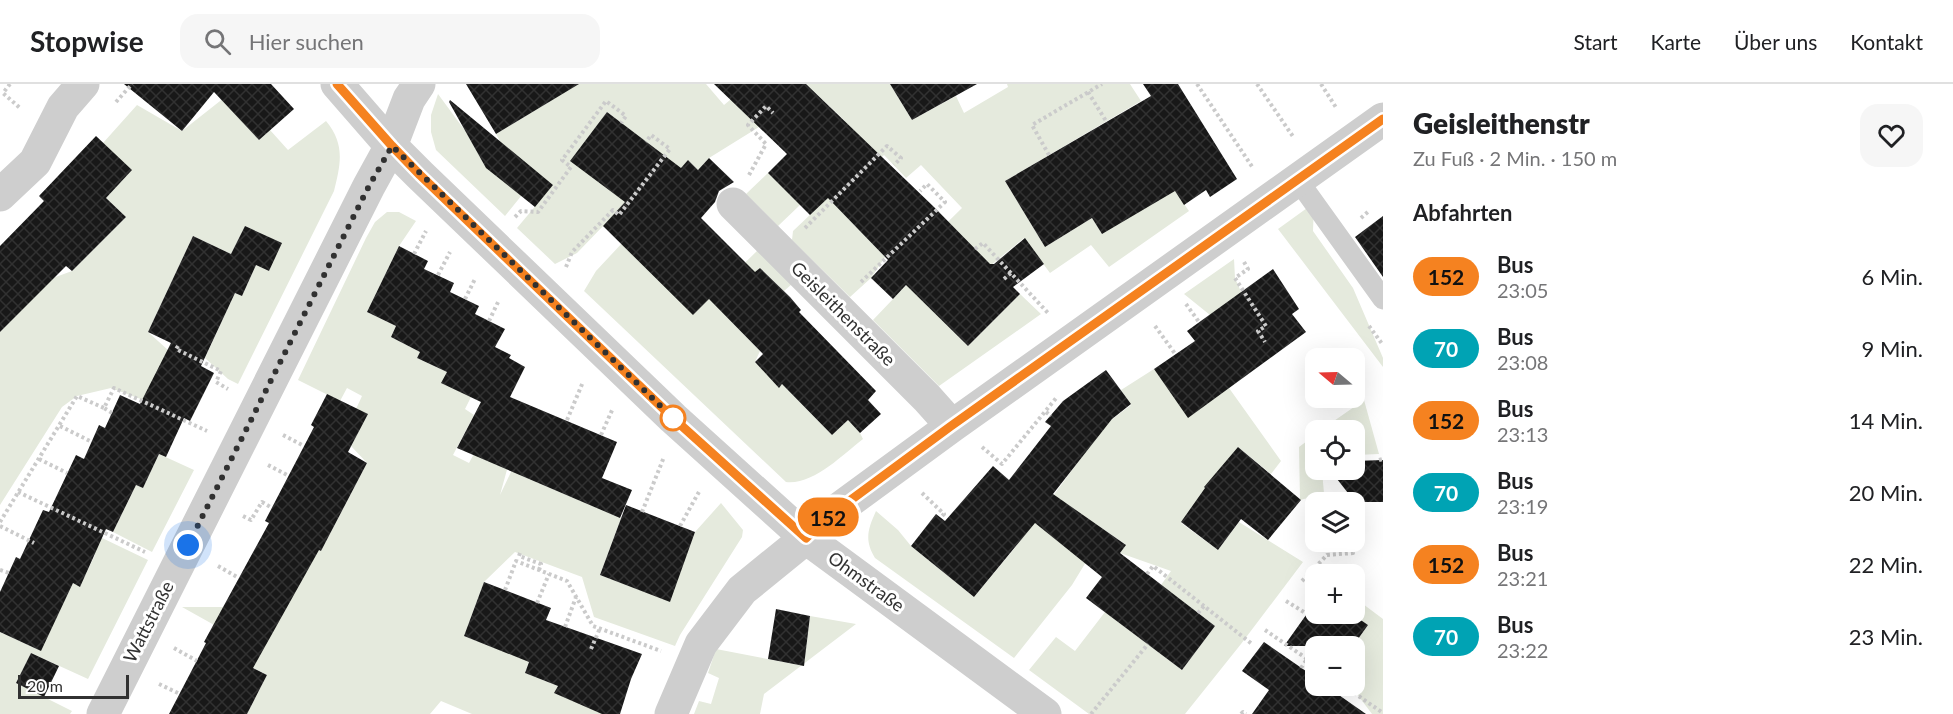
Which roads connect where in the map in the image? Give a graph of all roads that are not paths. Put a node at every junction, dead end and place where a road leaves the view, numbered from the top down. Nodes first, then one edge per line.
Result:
1 (83, 84) edge
2 (337, 84) edge
3 (419, 84) edge
4 (1383, 119) edge
5 (392, 146) junction
6 (1285, 187) junction
7 (0, 195) edge
8 (733, 204) road end
9 (1383, 300) edge
10 (951, 426) junction
11 (806, 538) junction
12 (103, 714) edge
13 (671, 714) edge
14 (1046, 714) edge

1 - 7 street
2 - 5 street, Ohmstraße
3 - 5 street, Wattstraße
4 - 6 street
5 - 11 street, Ohmstraße
5 - 12 street, Wattstraße
6 - 9 lane
6 - 10 street
8 - 10 street, Geisleithenstraße
10 - 11 street
11 - 13 street
11 - 14 street, Ohmstraße

